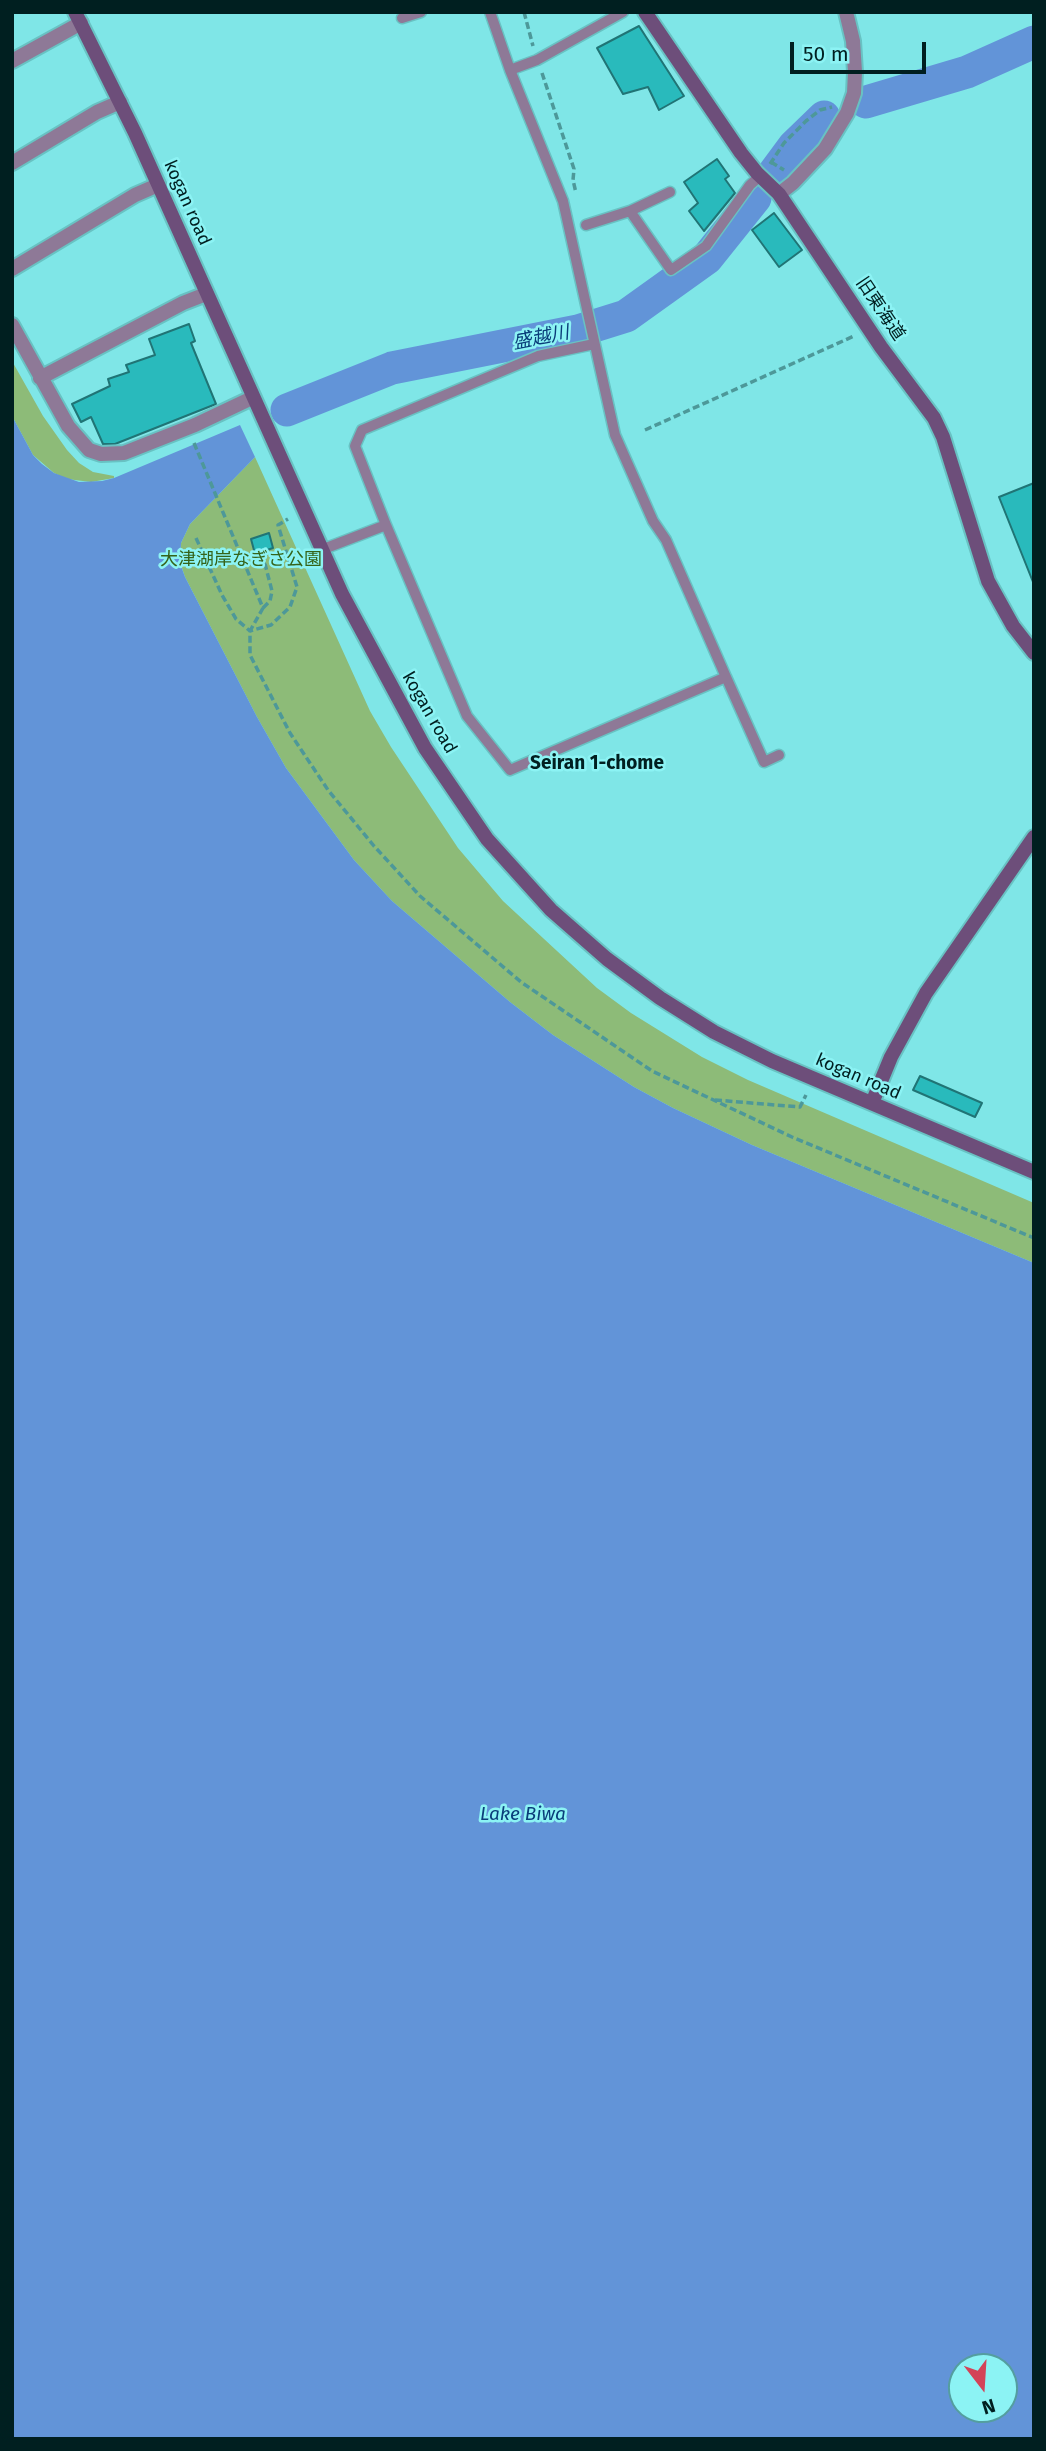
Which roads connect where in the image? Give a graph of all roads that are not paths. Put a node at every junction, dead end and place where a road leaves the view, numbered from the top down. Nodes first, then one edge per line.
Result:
1 (421, 12) edge
2 (490, 12) edge
3 (623, 12) edge
4 (645, 12) edge
5 (846, 12) edge
6 (78, 18) edge
7 (402, 18) dead end
8 (12, 61) edge
9 (510, 70) junction
10 (120, 102) junction
11 (12, 163) edge
12 (764, 171) junction
13 (158, 185) junction
14 (670, 192) dead end
15 (779, 194) junction
16 (630, 211) junction
17 (586, 225) road end
18 (12, 269) edge
19 (206, 294) junction
20 (12, 325) edge
21 (594, 342) junction
22 (40, 378) junction
23 (253, 398) junction
24 (386, 525) junction
25 (321, 550) junction
26 (1034, 653) edge
27 (726, 677) junction
28 (779, 755) dead end
29 (1034, 837) edge
30 (872, 1103) junction
31 (1034, 1172) edge

1 - 7 lane
2 - 9 lane
3 - 9 lane
4 - 12 main road, 旧東海道
5 - 15 street
6 - 8 street
6 - 10 main road, kogan road
9 - 21 lane
10 - 11 street
10 - 13 main road, kogan road
12 - 15 main road, 旧東海道
12 - 16 lane
13 - 18 street
13 - 19 main road, kogan road
14 - 16 lane
15 - 26 main road, 旧東海道
16 - 17 lane
19 - 22 street
19 - 23 main road, kogan road
20 - 22 street
21 - 24 lane
21 - 27 lane
22 - 23 street
23 - 25 main road, kogan road
24 - 25 lane
24 - 27 lane
25 - 30 main road, kogan road
27 - 28 lane
29 - 30 main road
30 - 31 main road, kogan road

